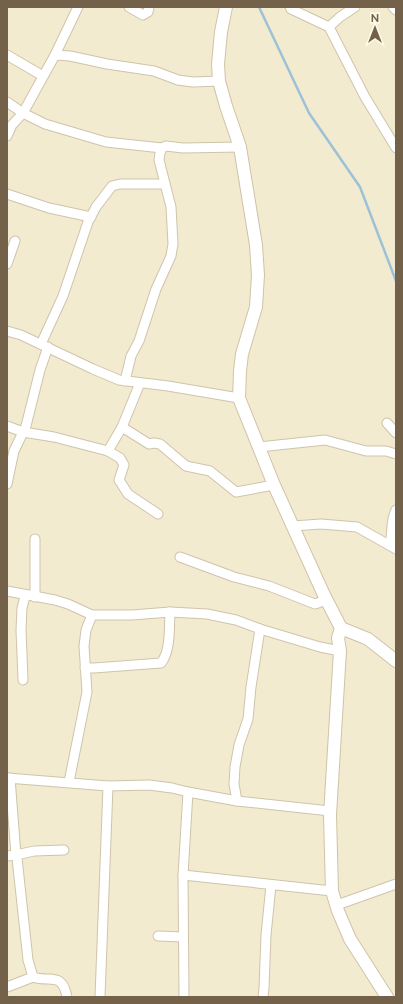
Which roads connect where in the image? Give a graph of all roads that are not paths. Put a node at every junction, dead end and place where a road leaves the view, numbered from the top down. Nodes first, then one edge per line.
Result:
1 (78, 7) edge
2 (129, 7) edge
3 (149, 7) edge
4 (226, 7) edge
5 (290, 7) edge
6 (355, 7) edge
7 (393, 7) edge
8 (396, 10) edge
9 (328, 28) junction
10 (7, 55) edge
11 (55, 55) junction
12 (43, 76) junction
13 (219, 81) junction
14 (7, 102) edge
15 (23, 113) junction
16 (7, 136) edge
17 (240, 147) junction
18 (162, 148) junction
19 (396, 148) edge
20 (165, 184) junction
21 (7, 194) edge
22 (91, 217) junction
23 (15, 242) dead end
24 (7, 264) edge
25 (7, 331) edge
26 (45, 345) junction
27 (125, 381) junction
28 (140, 383) junction
29 (239, 398) junction
30 (387, 423) dead end
31 (7, 426) edge
32 (122, 427) junction
33 (23, 432) junction
34 (396, 433) edge
35 (259, 448) junction
36 (108, 452) junction
37 (396, 454) edge
38 (7, 484) edge
39 (274, 485) junction
40 (396, 510) edge
41 (158, 514) dead end
42 (293, 526) junction
43 (35, 539) dead end
44 (393, 546) edge
45 (180, 557) dead end
46 (7, 592) edge
47 (25, 596) junction
48 (35, 597) junction
49 (326, 600) junction
50 (170, 612) junction
51 (92, 615) junction
52 (341, 628) junction
53 (260, 629) junction
54 (340, 651) junction
55 (396, 661) edge
56 (85, 668) junction
57 (23, 680) dead end
58 (9, 778) edge
59 (69, 782) junction
60 (108, 786) junction
61 (188, 792) junction
62 (237, 801) junction
63 (330, 811) junction
64 (64, 850) dead end
65 (11, 856) edge
66 (183, 875) junction
67 (396, 884) edge
68 (271, 885) junction
69 (332, 891) junction
70 (337, 905) junction
71 (158, 936) dead end
72 (183, 937) junction
73 (33, 978) junction
74 (7, 987) edge
75 (67, 997) edge
76 (100, 997) edge
77 (184, 997) edge
78 (263, 997) edge
79 (387, 997) edge

1 - 11 street
2 - 3 street
4 - 13 street
5 - 9 street
6 - 9 street
7 - 8 street
9 - 19 street
10 - 12 street
11 - 12 street
11 - 13 street
12 - 15 street
13 - 17 street
14 - 15 street
15 - 16 street
15 - 18 street
17 - 18 street
17 - 29 street
18 - 20 street
20 - 22 street
20 - 27 street
21 - 22 street
22 - 26 street
23 - 24 street
25 - 26 street
26 - 27 street
26 - 33 street
27 - 28 street
28 - 29 street
28 - 32 street
29 - 35 street
30 - 34 street
31 - 33 street
32 - 36 street
32 - 39 street
33 - 36 street
33 - 38 street
35 - 37 street
35 - 39 street
36 - 41 street
39 - 42 street
40 - 44 street
42 - 44 street
42 - 49 street
43 - 48 street
45 - 49 street
46 - 47 street
47 - 48 street
47 - 57 street
48 - 51 street
49 - 52 street
50 - 51 street
50 - 53 street
50 - 56 street
51 - 56 street
52 - 54 street
52 - 55 street
53 - 54 street
53 - 62 street
54 - 63 street
56 - 59 street
58 - 59 street
58 - 65 street
59 - 60 street
60 - 61 street
60 - 76 street
61 - 62 street
61 - 66 street
62 - 63 street
63 - 69 street
64 - 65 street
65 - 73 street
66 - 68 street
66 - 72 street
67 - 70 street
68 - 69 street
68 - 78 street
69 - 70 street
70 - 79 street
71 - 72 street
72 - 77 street
73 - 74 street
73 - 75 street

